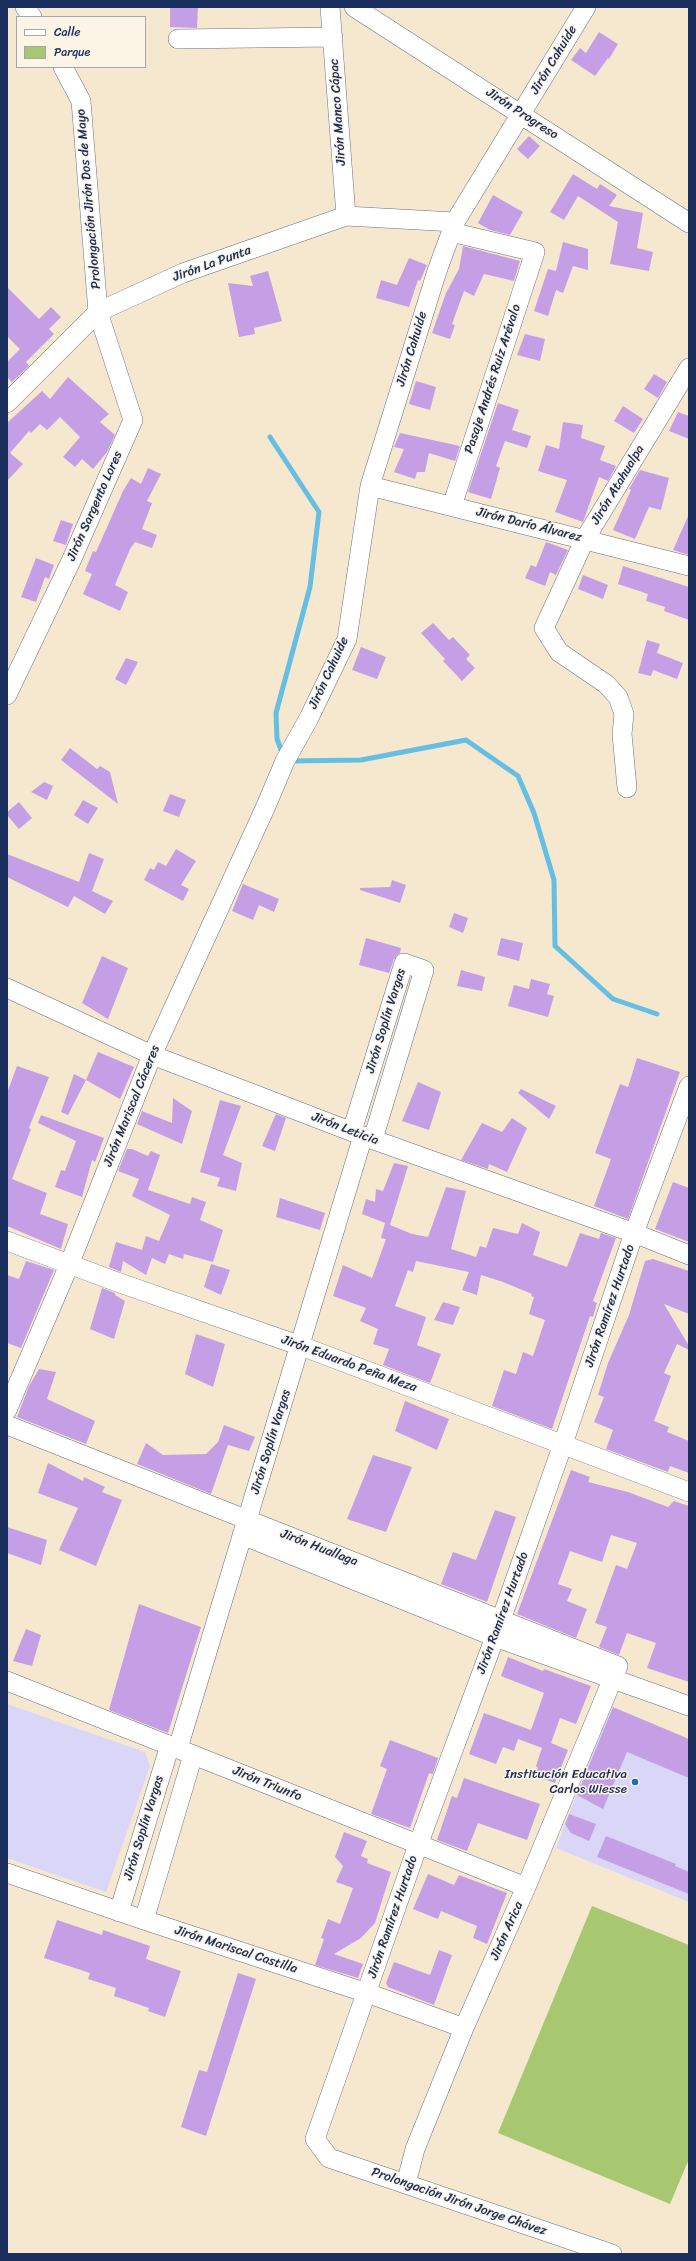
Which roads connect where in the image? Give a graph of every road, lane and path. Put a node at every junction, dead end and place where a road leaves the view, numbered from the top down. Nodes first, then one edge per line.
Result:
1 (25, 7) edge
2 (330, 7) edge
3 (354, 7) edge
4 (586, 7) edge
5 (31, 16) edge
6 (333, 37) junction
7 (178, 39) dead end
8 (64, 68) edge
9 (522, 114) junction
10 (346, 216) junction
11 (689, 223) edge
12 (453, 227) junction
13 (535, 252) joint
14 (98, 312) junction
15 (689, 368) edge
16 (7, 403) edge
17 (370, 486) junction
18 (452, 506) junction
19 (586, 539) junction
20 (689, 566) edge
21 (8, 689) edge
22 (627, 788) dead end
23 (266, 806) joint
24 (7, 988) edge
25 (152, 1055) junction
26 (689, 1086) edge
27 (363, 1136) junction
28 (634, 1233) junction
29 (7, 1241) edge
30 (689, 1255) edge
31 (69, 1265) junction
32 (301, 1346) junction
33 (7, 1410) edge
34 (7, 1425) edge
35 (563, 1444) junction
36 (689, 1492) edge
37 (244, 1528) junction
38 (502, 1618) junction
39 (495, 1637) junction
40 (612, 1678) junction
41 (7, 1681) edge
42 (689, 1706) edge
43 (180, 1749) junction
44 (418, 1845) junction
45 (7, 1873) edge
46 (526, 1887) junction
47 (119, 1912) junction
48 (144, 1920) junction
49 (367, 1993) junction
50 (464, 2028) junction
51 (315, 2139) joint
52 (406, 2184) junction
53 (584, 2249) edge
54 (612, 2254) edge

1 - 5 street
2 - 6 street, Jirón Manco Cápac
3 - 9 street, Jirón Progreso
4 - 9 street, Jirón Cahuide
6 - 7 street
6 - 10 street, Jirón Manco Cápac
8 - 14 street, Prolongación Jirón Dos de Mayo
9 - 11 street, Jirón Progreso
9 - 12 street, Jirón Cahuide
10 - 12 street, Jirón La Punta
10 - 14 street, Jirón La Punta
12 - 13 street, Jirón La Punta
12 - 17 street, Jirón Cahuide
13 - 18 street, Pasaje Andrés Ruiz Arévalo
14 - 16 street, Jirón La Punta
14 - 21 street, Jirón Sargento Lores
15 - 19 street, Jirón Atahualpa
17 - 18 street, Jirón Darío Álvarez
17 - 23 street, Jirón Cahuide
18 - 19 street, Jirón Darío Álvarez
19 - 20 street, Jirón Darío Álvarez
19 - 22 street, Jirón Atahualpa
23 - 25 street, Jirón Mariscal Cáceres
24 - 25 street, Jirón Leticia
25 - 27 street, Jirón Leticia
25 - 31 street, Jirón Mariscal Cáceres
26 - 28 street, Jirón Ramírez Hurtado
27 - 27 street, Jirón Soplín Vargas
27 - 28 street, Jirón Leticia
27 - 32 street, Jirón Soplín Vargas
28 - 30 street, Jirón Leticia
28 - 35 street, Jirón Ramírez Hurtado
29 - 31 street, Jirón Eduardo Peña Meza
31 - 32 street, Jirón Eduardo Peña Meza
31 - 33 street, Jirón Mariscal Cáceres
32 - 35 street, Jirón Eduardo Peña Meza
32 - 37 street, Jirón Soplín Vargas
34 - 37 street, Jirón Huallaga
35 - 36 street, Jirón Eduardo Peña Meza
35 - 38 street, Jirón Ramírez Hurtado
37 - 38 street, Jirón Huallaga
37 - 39 street, Jirón Huallaga
37 - 43 street, Jirón Soplín Vargas
38 - 39 street, Jirón Ramírez Hurtado
38 - 40 street, Jirón Huallaga
39 - 40 street, Jirón Huallaga
39 - 44 street, Jirón Ramírez Hurtado
40 - 42 street, Jirón Huallaga
40 - 46 street, Jirón Arica
41 - 43 street, Jirón Triunfo
43 - 44 street, Jirón Triunfo
43 - 47 street, Jirón Soplín Vargas
43 - 48 street, Jirón Soplín Vargas
44 - 46 street, Jirón Triunfo
44 - 49 street, Jirón Ramírez Hurtado
45 - 47 street, Jirón Mariscal Castilla
46 - 50 street, Jirón Arica
47 - 48 street, Jirón Mariscal Castilla
48 - 49 street, Jirón Mariscal Castilla
49 - 50 street, Jirón Mariscal Castilla
49 - 51 street, Jirón Ramírez Hurtado
50 - 52 street, Jirón Arica
51 - 52 street, Prolongación Jirón Jorge Chávez
52 - 53 street, Prolongación Jirón Jorge Chávez
53 - 54 street, Prolongación Jirón Jorge Chávez

